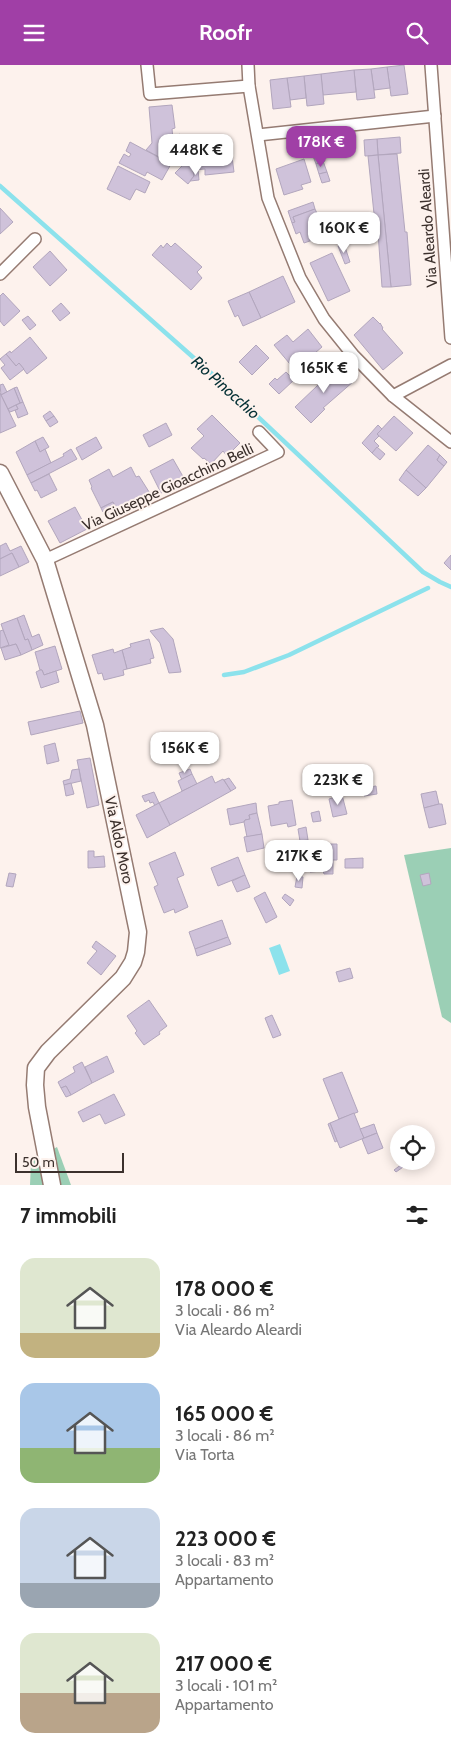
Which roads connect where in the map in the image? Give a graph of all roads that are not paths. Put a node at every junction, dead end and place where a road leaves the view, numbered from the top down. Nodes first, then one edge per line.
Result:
1 (147, 65) edge
2 (248, 65) edge
3 (431, 65) edge
4 (249, 86) junction
5 (435, 116) junction
6 (258, 135) junction
7 (35, 239) dead end
8 (0, 274) edge
9 (451, 337) edge
10 (451, 365) edge
11 (393, 396) junction
12 (259, 432) dead end
13 (451, 442) edge
14 (0, 473) edge
15 (45, 560) junction
16 (52, 1185) edge

1 - 4 street
2 - 4 street
3 - 5 street, Via Aleardo Aleardi
4 - 6 street
5 - 6 street
5 - 9 street, Via Aleardo Aleardi
6 - 11 street
7 - 8 street
10 - 11 street
11 - 13 street
12 - 15 street, Via Giuseppe Gioacchino Belli
14 - 15 main road, Via Aldo Moro
15 - 16 main road, Via Aldo Moro

